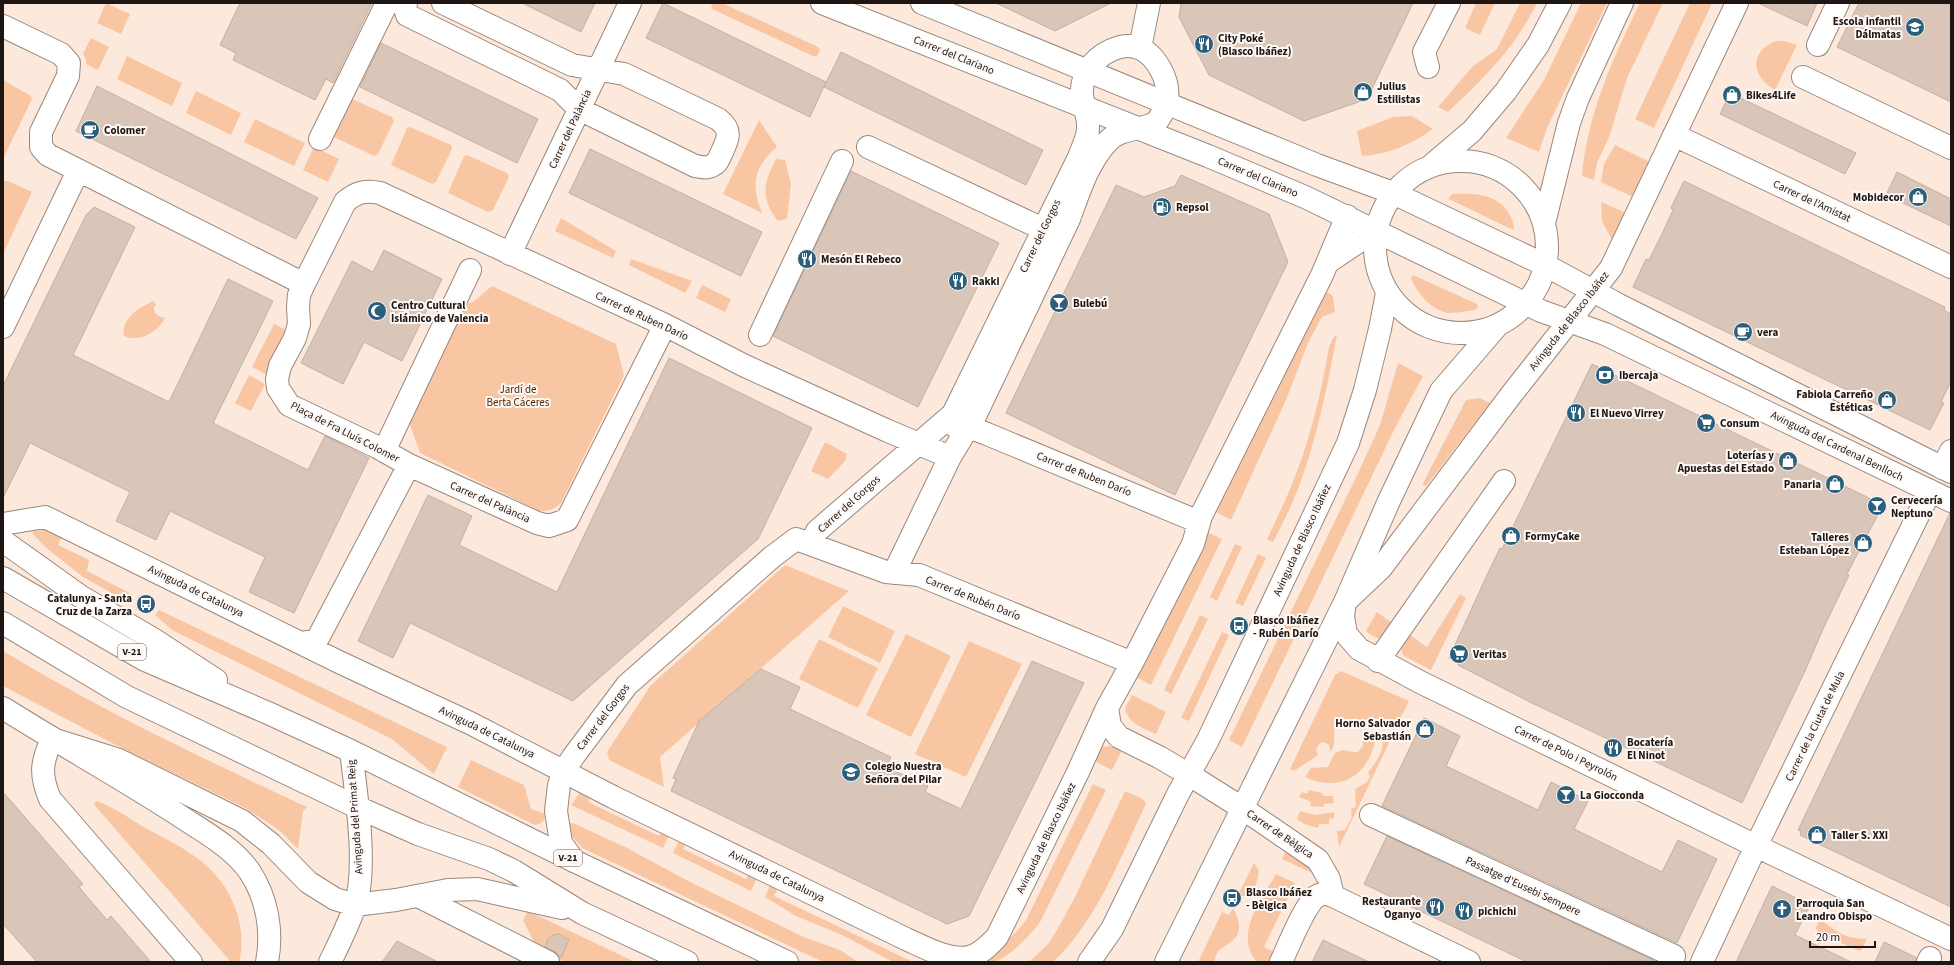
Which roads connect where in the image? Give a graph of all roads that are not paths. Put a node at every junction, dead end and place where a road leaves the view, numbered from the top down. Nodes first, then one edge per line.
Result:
1 (387, 3) edge
2 (406, 3) edge
3 (444, 3) edge
4 (630, 3) edge
5 (822, 3) edge
6 (922, 3) edge
7 (1149, 3) edge
8 (1449, 3) edge
9 (1560, 3) edge
10 (1622, 3) edge
11 (1737, 3) edge
12 (1838, 3) edge
13 (3, 26) edge
14 (1818, 45) dead end
15 (1140, 48) junction
16 (1428, 67) dead end
17 (598, 70) junction
18 (1086, 71) junction
19 (1802, 77) dead end
20 (1167, 104) junction
21 (1085, 108) junction
22 (579, 109) junction
23 (1137, 128) junction
24 (1674, 135) junction
25 (320, 139) dead end
26 (868, 147) dead end
27 (1951, 148) edge
28 (842, 161) dead end
29 (1430, 166) junction
30 (78, 171) junction
31 (364, 191) joint
32 (1393, 193) junction
33 (1347, 216) junction
34 (1544, 223) junction
35 (1043, 230) junction
36 (1376, 230) junction
37 (510, 254) junction
38 (1328, 262) junction
39 (1545, 265) junction
40 (1951, 267) edge
41 (470, 270) dead end
42 (304, 284) junction
43 (1593, 291) junction
44 (1387, 294) junction
45 (1526, 303) junction
46 (1569, 321) junction
47 (665, 326) junction
48 (1497, 326) junction
49 (3, 327) edge
50 (760, 335) dead end
51 (969, 427) junction
52 (938, 428) junction
53 (918, 444) junction
54 (384, 451) junction
55 (950, 457) junction
56 (1948, 463) edge
57 (409, 465) junction
58 (1504, 481) dead end
59 (1930, 491) junction
60 (1951, 501) edge
61 (1199, 522) junction
62 (3, 524) edge
63 (3, 540) edge
64 (811, 544) junction
65 (894, 573) junction
66 (3, 578) edge
67 (1345, 602) junction
68 (3, 623) edge
69 (302, 643) junction
70 (1378, 661) junction
71 (1132, 663) junction
72 (3, 708) edge
73 (1107, 708) junction
74 (268, 713) junction
75 (52, 739) junction
76 (351, 751) junction
77 (564, 772) junction
78 (1188, 774) junction
79 (357, 807) junction
80 (1242, 808) junction
81 (1371, 815) dead end
82 (1756, 846) junction
83 (574, 861) junction
84 (418, 896) junction
85 (1333, 896) junction
86 (355, 906) junction
87 (582, 913) junction
88 (1951, 939) edge
89 (1674, 956) dead end
90 (528, 957) edge
91 (970, 957) joint
92 (191, 962) edge
93 (267, 962) edge
94 (330, 962) edge
95 (548, 962) edge
96 (687, 962) edge
97 (787, 962) edge
98 (1088, 962) edge
99 (1166, 962) edge
100 (1281, 962) edge
101 (1469, 962) edge
102 (1702, 962) edge

1 - 25 street
2 - 22 street
3 - 17 street
4 - 17 street, Carrer del Palància
5 - 21 street, Carrer del Clariano
6 - 18 street
7 - 15 street
8 - 16 street
9 - 29 street, Avinguda de Blasco Ibáñez
10 - 34 street, Avinguda de Blasco Ibáñez
11 - 24 street, Avinguda de Blasco Ibáñez
12 - 14 street
13 - 30 street
15 - 18 street
15 - 20 street
17 - 22 street, Carrer del Palància
17 - 22 street
18 - 20 street
18 - 21 street
19 - 27 street
20 - 23 street
20 - 32 street
21 - 23 street, Carrer del Clariano
21 - 35 street, Carrer del Gorgos
22 - 37 street, Carrer del Palància
23 - 33 street, Carrer del Clariano
23 - 51 street, Carrer del Gorgos
24 - 40 street, Carrer de l'Amistat
24 - 43 street, Avinguda de Blasco Ibáñez
26 - 35 street
28 - 50 street
29 - 32 street, Avinguda de Blasco Ibáñez
29 - 34 street, Avinguda de Blasco Ibáñez
30 - 42 street
30 - 49 street
31 - 37 street, Carrer de Ruben Darío
31 - 42 street, Plaça de Fra Lluís Colomer
32 - 36 street, Avinguda de Blasco Ibáñez
32 - 39 street
33 - 36 street, Carrer del Clariano
33 - 38 street, Avinguda de Blasco Ibáñez
34 - 39 street, Avinguda de Blasco Ibáñez
35 - 52 street, Carrer del Gorgos
36 - 38 street, Avinguda de Blasco Ibáñez
36 - 44 street, Avinguda de Blasco Ibáñez
36 - 45 street, Carrer del Clariano
37 - 47 street, Carrer de Ruben Darío
38 - 61 street, Avinguda de Blasco Ibáñez
39 - 43 street
39 - 45 street, Avinguda de Blasco Ibáñez
41 - 54 street
42 - 54 street, Plaça de Fra Lluís Colomer
43 - 46 street, Avinguda de Blasco Ibáñez
43 - 56 street
44 - 48 street, Avinguda de Blasco Ibáñez
44 - 78 street, Avinguda de Blasco Ibáñez
45 - 46 street, Avinguda del Cardenal Benlloch
45 - 48 street, Avinguda de Blasco Ibáñez
46 - 59 street, Avinguda del Cardenal Benlloch
46 - 67 street, Avinguda de Blasco Ibáñez
47 - 53 street, Carrer de Ruben Darío
47 - 57 street, Carrer del Palància
48 - 67 street, Avinguda de Blasco Ibáñez
51 - 52 street
51 - 55 street, Carrer del Gorgos
51 - 61 street, Carrer de Ruben Darío
52 - 53 street, Carrer del Gorgos
53 - 55 street
53 - 64 street, Carrer del Gorgos
54 - 57 street, Plaça de Fra Lluís Colomer
55 - 65 street, Carrer del Gorgos
57 - 69 street
58 - 70 street
59 - 60 street, Avinguda del Cardenal Benlloch
59 - 82 street, Carrer de la Ciutat de Mula
61 - 71 street, Avinguda de Blasco Ibáñez
62 - 69 street, Avinguda de Catalunya
63 - 74 street
64 - 65 street, Carrer de Rubén Darío
64 - 77 street, Carrer del Gorgos
65 - 71 street, Carrer de Rubén Darío
66 - 74 street, V-21
67 - 70 street, Carrer de Polo i Peyrolón
67 - 80 street, Avinguda de Blasco Ibáñez
68 - 79 street
69 - 77 street, Avinguda de Catalunya
70 - 82 street, Carrer de Polo i Peyrolón
71 - 73 street, Avinguda de Blasco Ibáñez
72 - 75 street
73 - 78 street
73 - 91 street, Avinguda de Blasco Ibáñez
74 - 76 street, V-21
75 - 86 street
75 - 92 street
75 - 93 street
76 - 79 street, Avinguda del Primat Reig
76 - 83 street, V-21
77 - 83 street, Carrer del Gorgos
77 - 91 street, Avinguda de Catalunya
78 - 80 street
78 - 98 street, Avinguda de Blasco Ibáñez
79 - 86 street, Avinguda del Primat Reig
79 - 87 street
80 - 85 street, Carrer de Bèlgica
80 - 99 street, Avinguda de Blasco Ibáñez
81 - 89 street, Passatge d'Eusebi Sempere
82 - 88 street, Carrer de Polo i Peyrolón
82 - 102 street, Carrer de la Ciutat de Mula
83 - 97 street, V-21
84 - 86 street
84 - 87 street
84 - 90 street
85 - 100 street
85 - 101 street
86 - 94 street, Avinguda del Primat Reig
87 - 96 street
90 - 95 street

